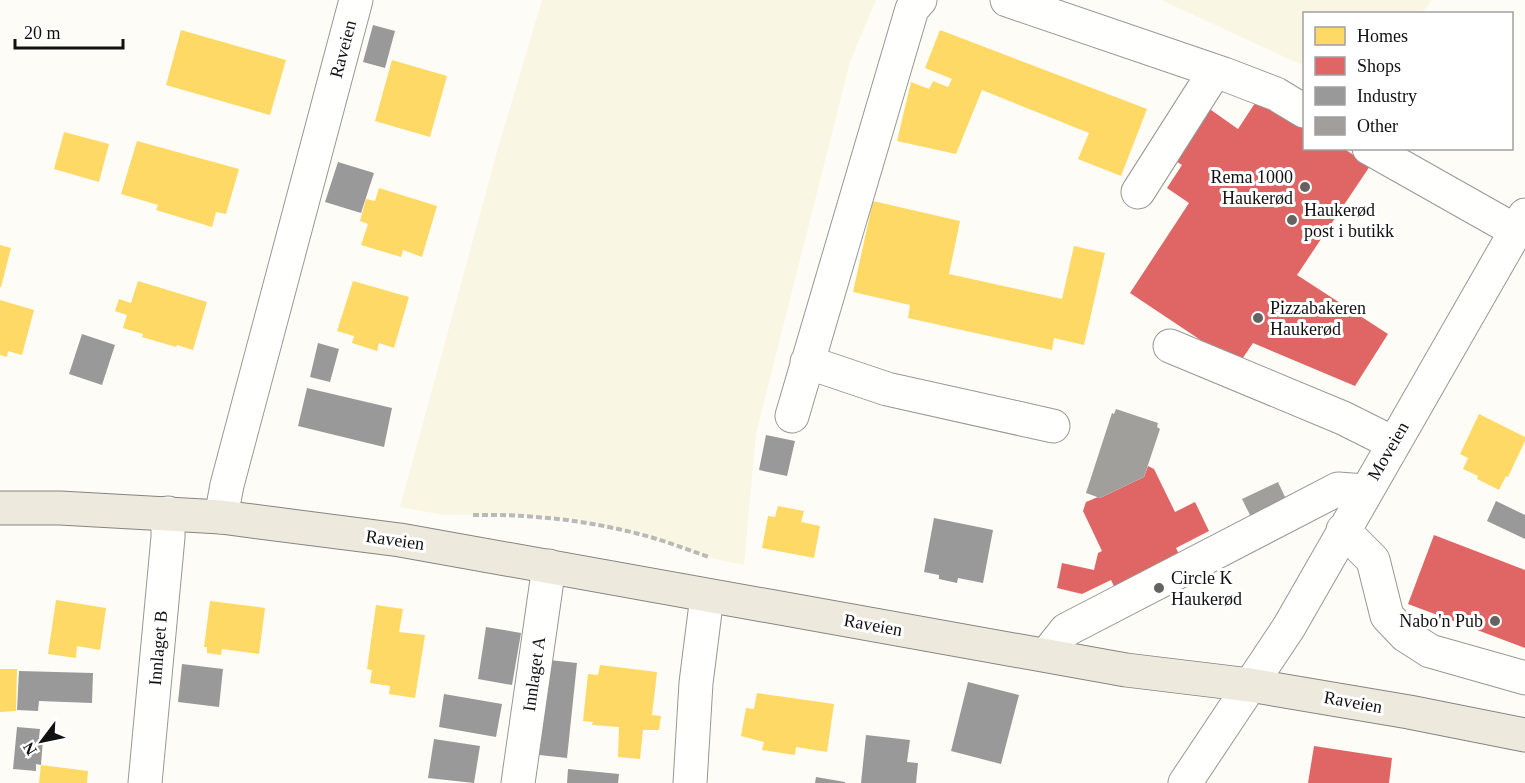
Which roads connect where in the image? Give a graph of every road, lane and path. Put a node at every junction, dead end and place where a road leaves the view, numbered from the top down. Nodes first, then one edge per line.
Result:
1 (356, 0) edge
2 (920, 0) edge
3 (1007, 0) edge
4 (1215, 71) junction
5 (1303, 110) edge
6 (1373, 150) edge
7 (1138, 192) dead end
8 (1521, 223) edge
9 (1170, 346) dead end
10 (807, 362) junction
11 (792, 416) dead end
12 (1053, 426) dead end
13 (1393, 443) junction
14 (1365, 491) junction
15 (0, 508) edge
16 (168, 513) junction
17 (221, 517) junction
18 (1343, 530) junction
19 (549, 566) junction
20 (707, 596) junction
21 (1046, 656) junction
22 (1525, 678) edge
23 (1250, 685) junction
24 (1525, 735) edge
25 (146, 783) edge
26 (518, 783) edge
27 (690, 783) edge
28 (1185, 783) edge

1 - 17 street, Raveien
2 - 10 street
3 - 4 street
4 - 5 street
4 - 7 street
6 - 8 street
8 - 13 street, Moveien
9 - 13 street
10 - 11 street
10 - 12 street
13 - 14 street, Moveien
14 - 18 street, Moveien
14 - 21 street
15 - 16 main road, Raveien
16 - 17 main road, Raveien
16 - 25 street, Innlaget B
17 - 19 main road, Raveien
18 - 22 street
18 - 23 street, Moveien
19 - 20 main road, Raveien
19 - 26 street, Innlaget A
20 - 21 main road, Raveien
20 - 27 street
21 - 23 main road, Raveien
23 - 24 main road, Raveien
23 - 28 street, Moveien

